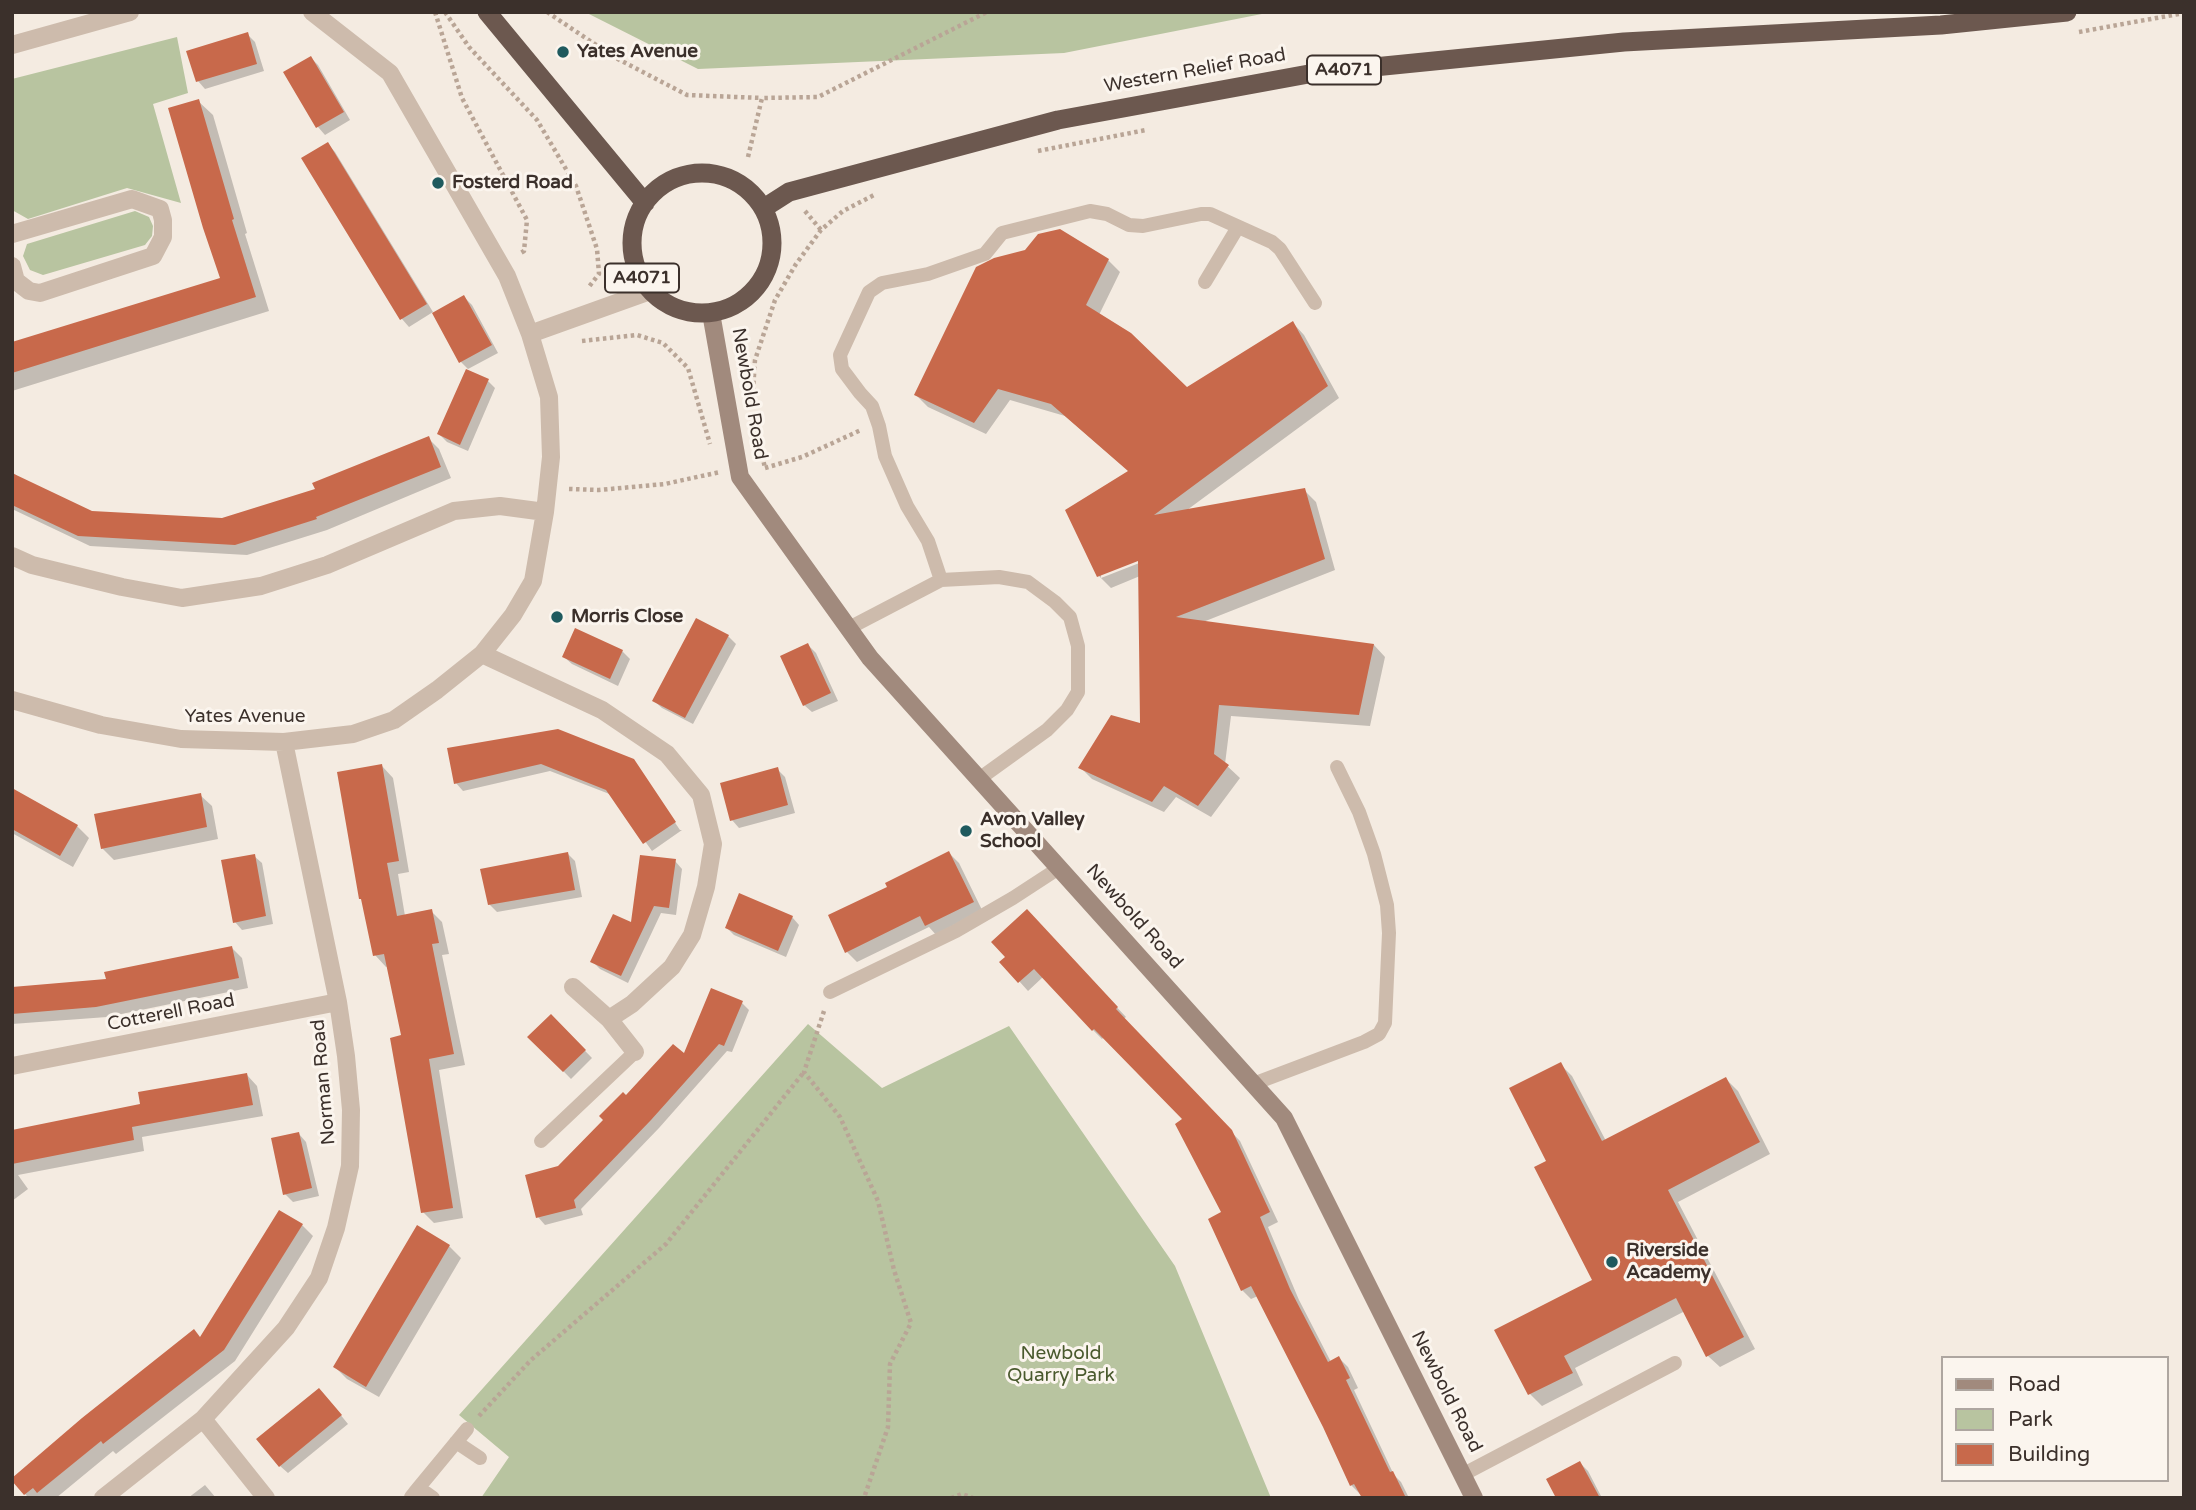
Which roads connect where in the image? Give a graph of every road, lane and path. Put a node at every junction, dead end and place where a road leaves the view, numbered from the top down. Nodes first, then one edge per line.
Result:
1 (130, 12) edge
2 (312, 12) edge
3 (435, 12) edge
4 (445, 12) edge
5 (487, 12) edge
6 (547, 12) edge
7 (986, 12) edge
8 (2067, 12) edge
9 (12, 45) edge
10 (762, 99) junction
11 (1158, 127) dead end
12 (1035, 152) dead end
13 (748, 157) dead end
14 (875, 194) dead end
15 (645, 202) junction
16 (764, 208) junction
17 (1238, 227) junction
18 (12, 234) edge
19 (524, 251) dead end
20 (12, 266) edge
21 (1205, 282) dead end
22 (585, 290) dead end
23 (650, 290) junction
24 (1315, 303) dead end
25 (711, 313) junction
26 (530, 334) junction
27 (579, 341) dead end
28 (752, 406) dead end
29 (754, 419) dead end
30 (878, 423) junction
31 (711, 448) dead end
32 (715, 460) dead end
33 (548, 488) junction
34 (545, 512) junction
35 (12, 556) edge
36 (941, 580) junction
37 (849, 628) junction
38 (482, 654) junction
39 (12, 700) edge
40 (284, 742) junction
41 (1337, 767) dead end
42 (979, 779) junction
43 (1059, 868) junction
44 (573, 987) dead end
45 (830, 992) joint
46 (338, 1002) junction
47 (609, 1019) junction
48 (635, 1052) joint
49 (12, 1066) edge
50 (804, 1072) junction
51 (1253, 1084) junction
52 (541, 1141) dead end
53 (1675, 1363) dead end
54 (202, 1419) junction
55 (467, 1429) joint
56 (456, 1442) junction
57 (480, 1458) dead end
58 (1462, 1475) junction
59 (413, 1495) edge
60 (103, 1498) edge
61 (266, 1498) edge
62 (433, 1498) edge
63 (864, 1498) edge
64 (951, 1498) edge
65 (973, 1498) edge
66 (1474, 1498) edge

1 - 9 street
2 - 26 street, Yates Avenue
3 - 19 path
4 - 22 path
5 - 15 highway
6 - 10 path
7 - 10 path
8 - 16 highway, Western Relief Road / A4071
10 - 13 path
11 - 12 path
14 - 28 path
15 - 16 highway
15 - 23 highway, A4071
16 - 25 highway, Newbold Road
17 - 21 lane
17 - 24 lane
17 - 30 lane
18 - 20 street
23 - 25 highway, Newbold Road / A4071
23 - 26 street
25 - 37 main road, Newbold Road
26 - 33 street, Yates Avenue
27 - 31 path
29 - 30 path
30 - 36 lane
32 - 33 path
33 - 34 street, Yates Avenue
34 - 35 street
34 - 38 street, Yates Avenue
36 - 37 lane
36 - 42 lane
37 - 42 main road, Newbold Road
38 - 40 street, Yates Avenue
38 - 47 street
39 - 40 street, Yates Avenue
40 - 46 street, Norman Road
41 - 51 lane
42 - 43 main road, Newbold Road
43 - 45 lane
43 - 51 main road, Newbold Road
44 - 47 street
45 - 50 path
46 - 49 street, Cotterell Road
46 - 54 street, Norman Road
47 - 48 street
48 - 52 lane
50 - 55 path
50 - 63 path
51 - 58 main road, Newbold Road
53 - 58 lane
54 - 60 street, Norman Road
54 - 61 street
55 - 56 lane
56 - 57 lane
56 - 59 lane
58 - 66 main road, Newbold Road
59 - 62 lane
64 - 65 path

